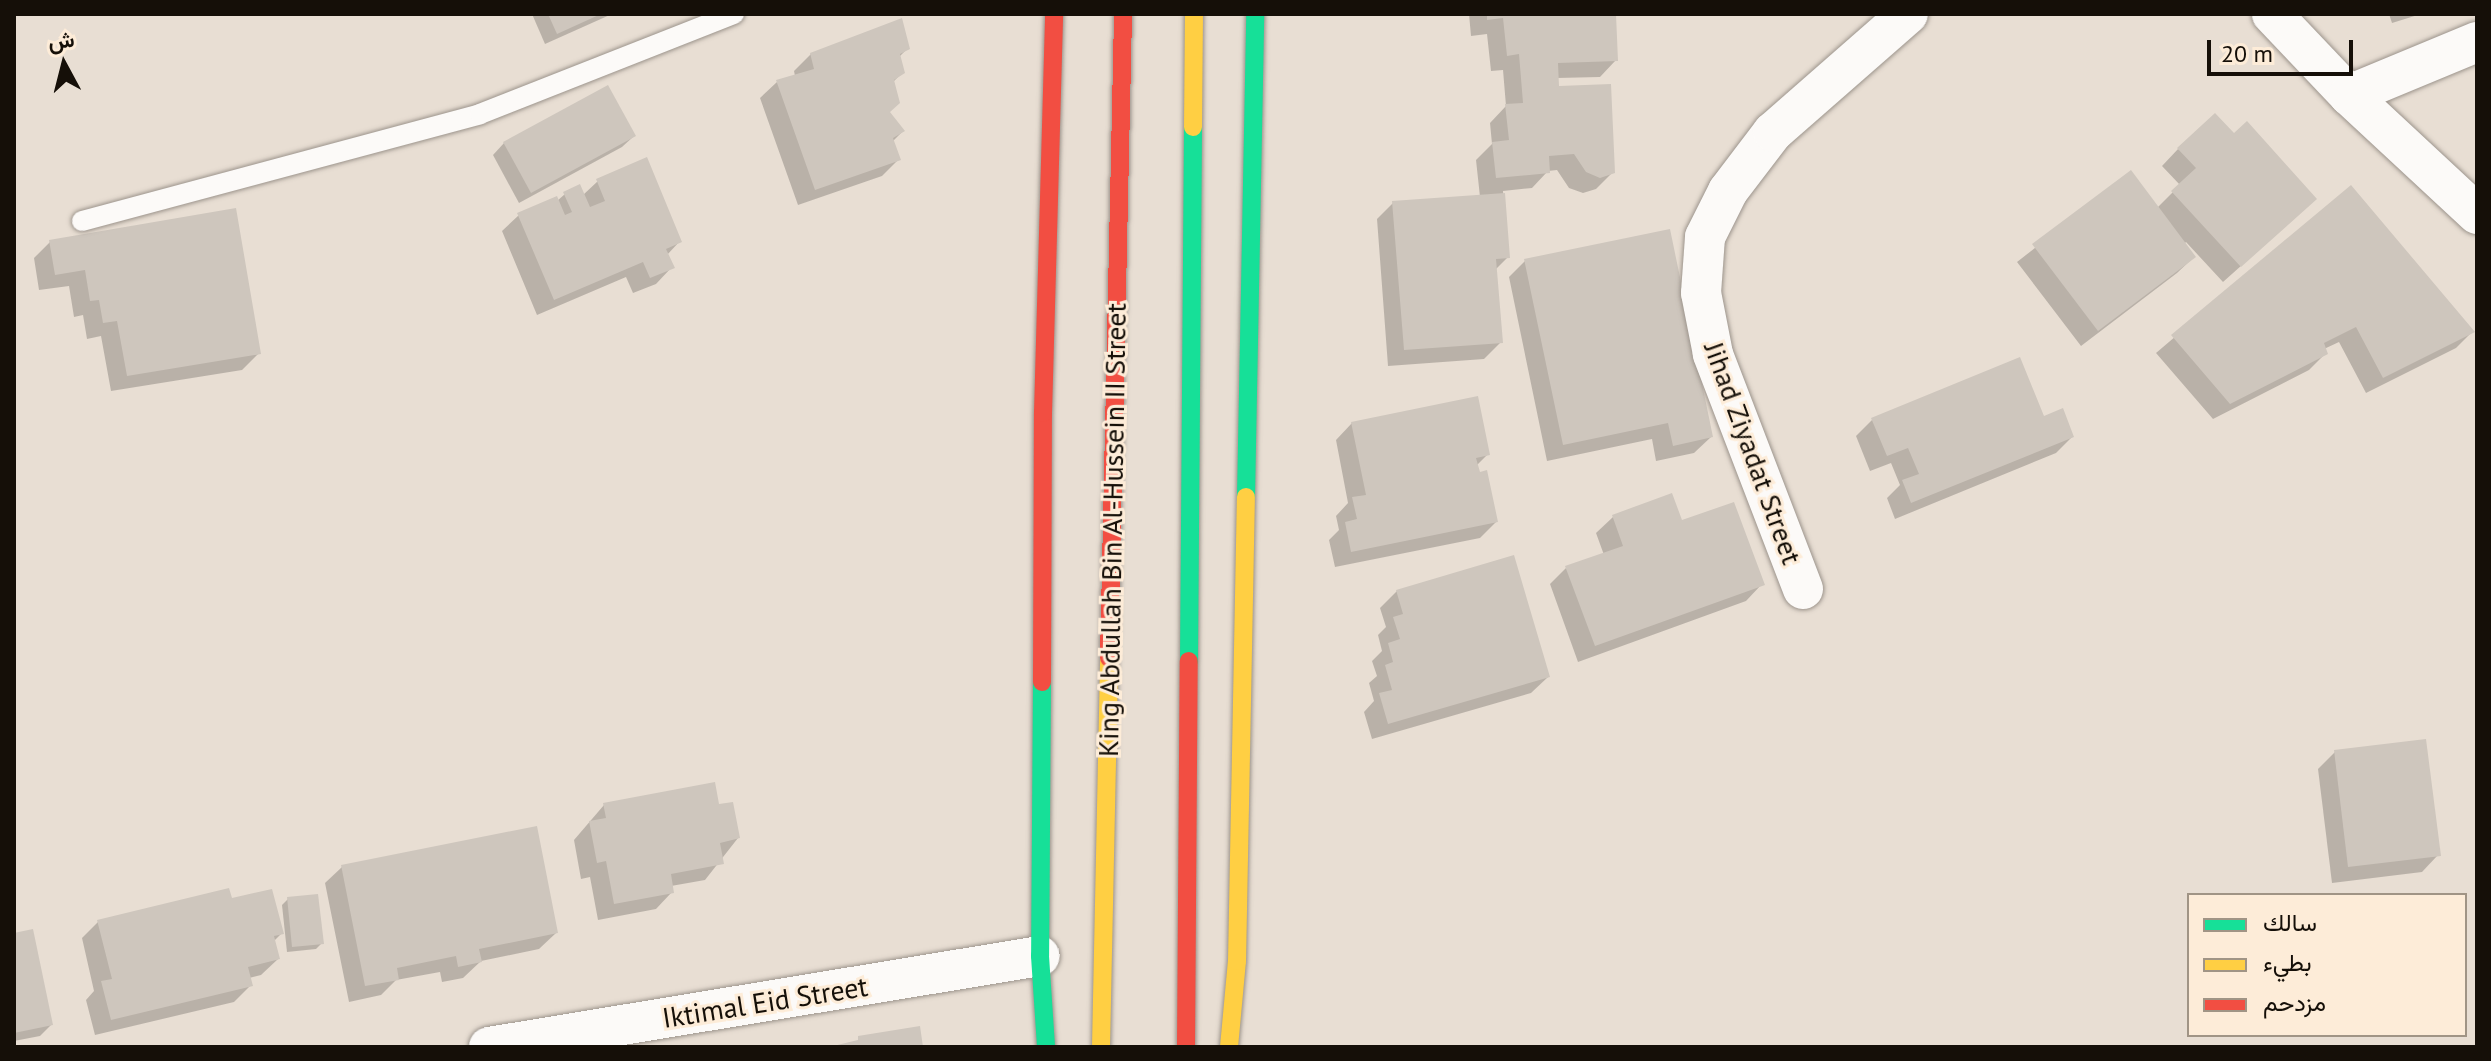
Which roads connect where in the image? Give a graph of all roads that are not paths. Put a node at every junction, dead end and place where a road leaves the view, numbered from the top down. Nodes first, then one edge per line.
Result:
1 (734, 14) edge
2 (1054, 14) edge
3 (1123, 14) edge
4 (1194, 14) edge
5 (1255, 14) edge
6 (1908, 14) edge
7 (2272, 14) edge
8 (2477, 42) edge
9 (2349, 95) junction
10 (2477, 214) edge
11 (82, 221) dead end
12 (1803, 589) dead end
13 (1040, 956) junction
14 (489, 1047) edge
15 (1046, 1047) edge
16 (1101, 1047) edge
17 (1186, 1047) edge
18 (1229, 1047) edge

1 - 11 lane
2 - 13 main road
3 - 16 main road, King Abdullah Bin Al-Hussein II Street
4 - 17 main road
5 - 18 main road
6 - 12 street, Jihad Ziyadat Street
7 - 9 street
8 - 9 street
9 - 10 street
13 - 14 street, Iktimal Eid Street
13 - 15 main road

